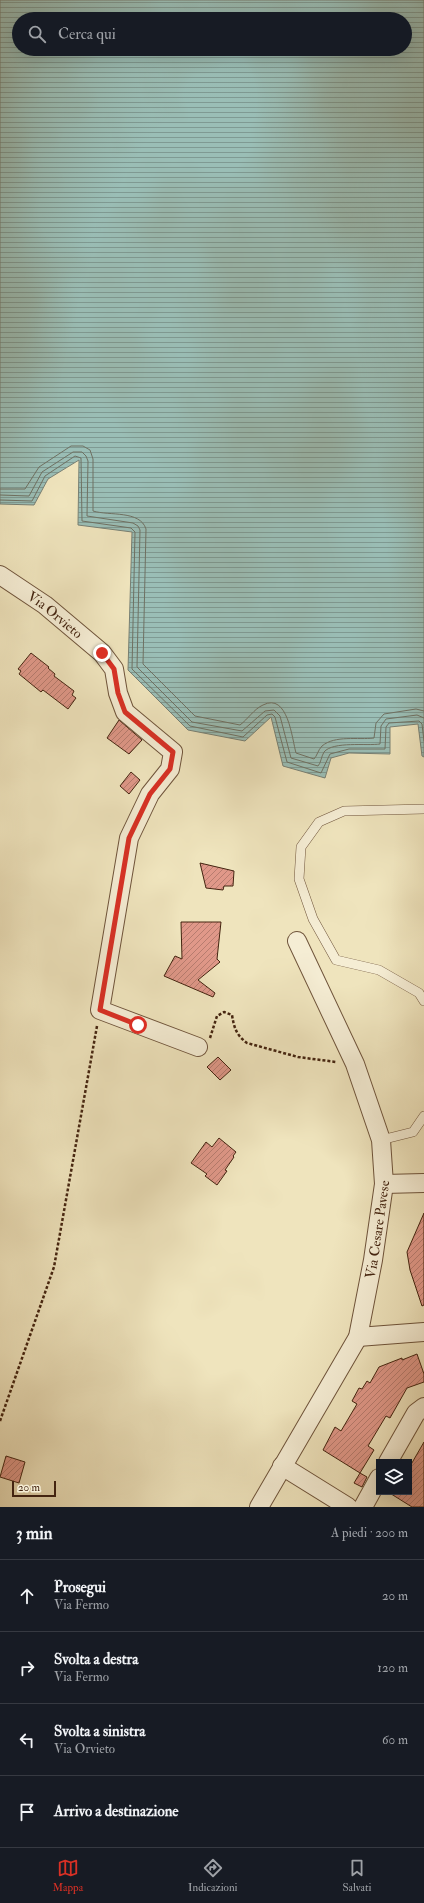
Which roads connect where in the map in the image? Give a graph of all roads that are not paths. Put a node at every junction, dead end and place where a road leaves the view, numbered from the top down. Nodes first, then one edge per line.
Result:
1 (0, 575) edge
2 (424, 809) edge
3 (297, 941) dead end
4 (424, 1001) edge
5 (198, 1047) road end
6 (424, 1116) edge
7 (424, 1129) edge
8 (413, 1132) junction
9 (381, 1140) junction
10 (424, 1183) edge
11 (384, 1184) junction
12 (424, 1332) edge
13 (358, 1337) junction
14 (424, 1408) edge
15 (390, 1459) edge
16 (282, 1466) junction
17 (376, 1483) edge
18 (259, 1507) edge
19 (348, 1507) edge
20 (363, 1507) edge

1 - 5 street, Via Orvieto
2 - 4 lane
3 - 9 street, Via Cesare Pavese
6 - 8 lane
7 - 8 lane
8 - 9 lane
9 - 11 street, Via Cesare Pavese
10 - 11 street
11 - 13 street, Via Cesare Pavese
12 - 13 street
13 - 16 street, Via Cesare Pavese
14 - 15 street
16 - 18 street, Via Cesare Pavese
16 - 19 street
17 - 20 street

